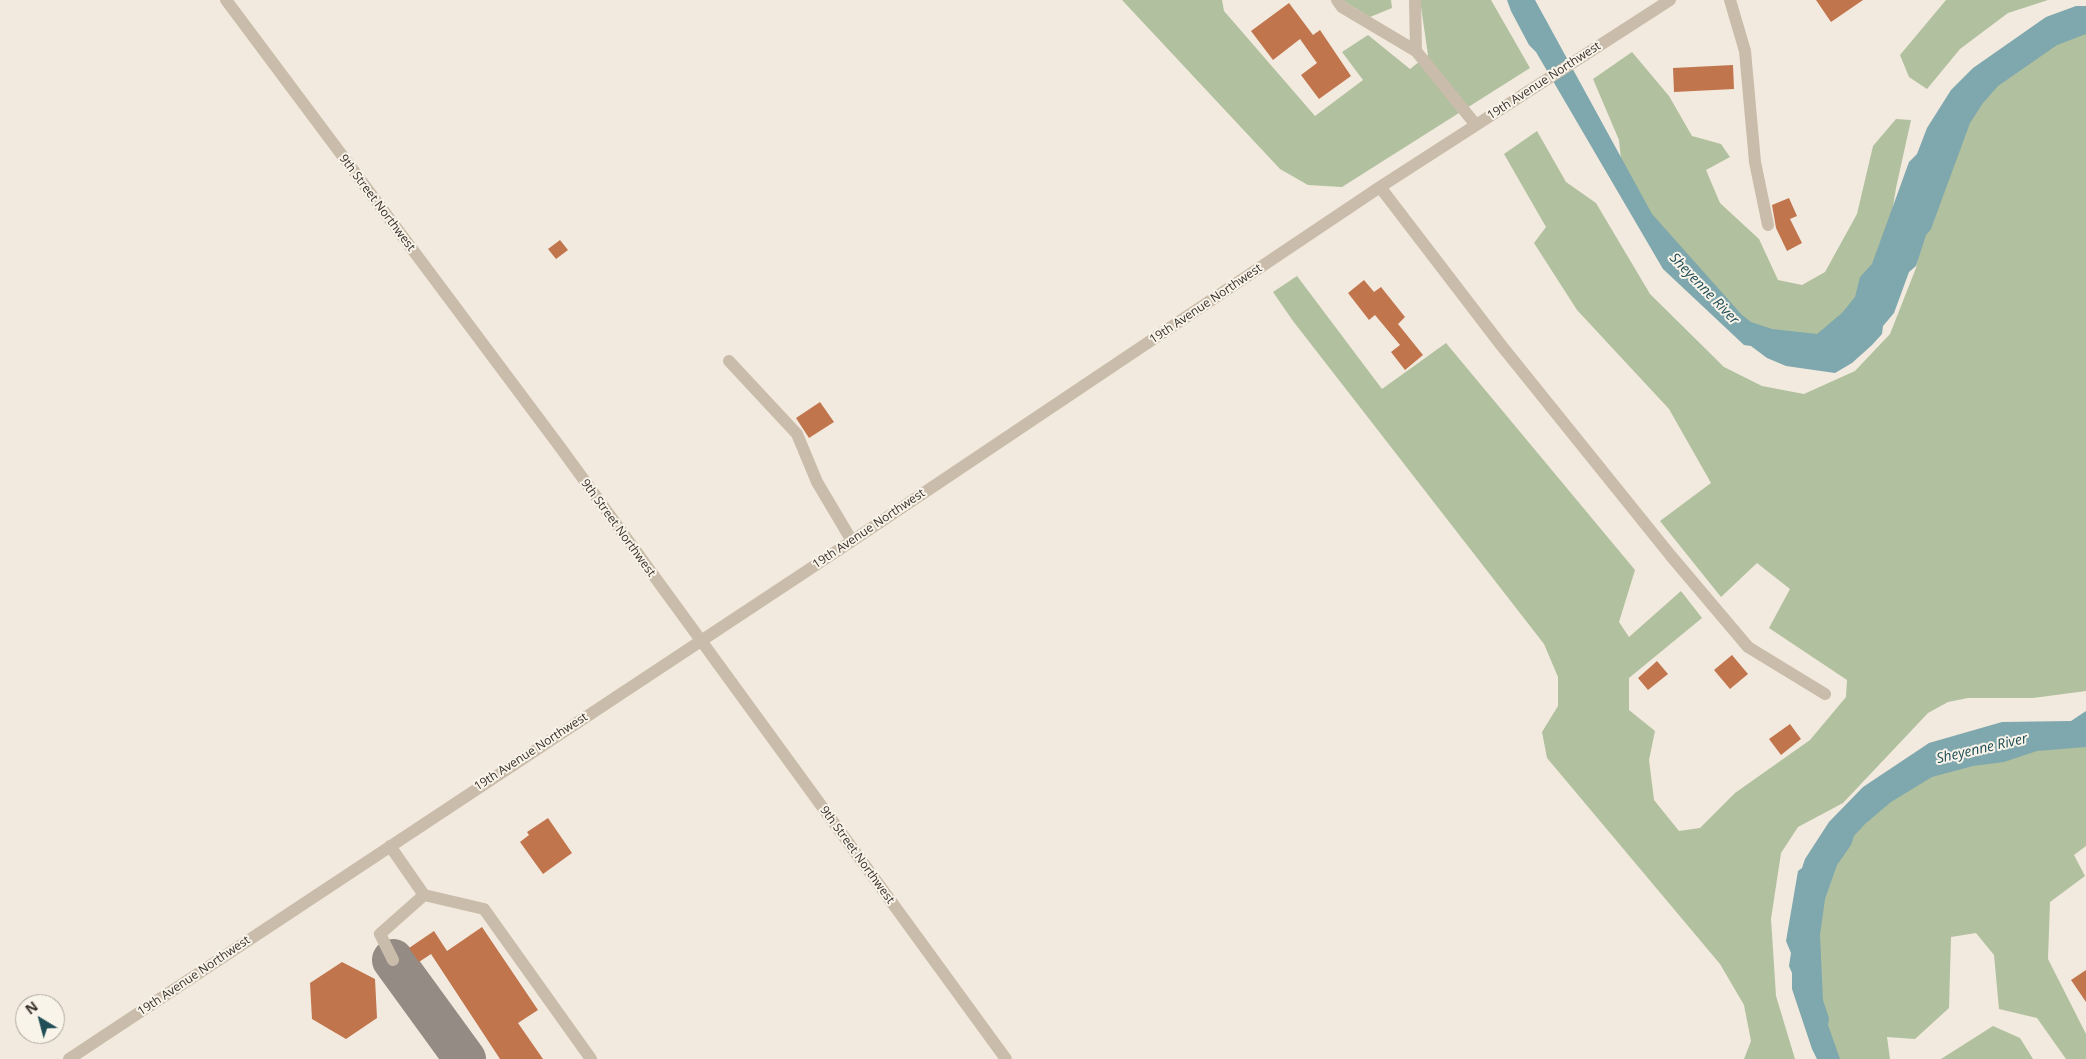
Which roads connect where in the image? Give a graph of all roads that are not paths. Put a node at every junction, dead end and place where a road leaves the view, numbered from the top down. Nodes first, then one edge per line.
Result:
1 (226, 0) edge
2 (1337, 0) edge
3 (1414, 0) edge
4 (1670, 0) edge
5 (1730, 0) edge
6 (1416, 51) junction
7 (1476, 125) junction
8 (1380, 187) junction
9 (1768, 225) dead end
10 (729, 361) dead end
11 (852, 540) junction
12 (701, 641) junction
13 (1825, 694) dead end
14 (390, 846) junction
15 (424, 895) junction
16 (393, 960) dead end
17 (69, 1059) edge
18 (591, 1059) edge
19 (1006, 1059) edge

1 - 12 street, 9th Street Northwest
2 - 6 street
3 - 6 street
4 - 7 street, 19th Avenue Northwest
5 - 9 street
6 - 7 street
7 - 8 street, 19th Avenue Northwest
8 - 11 street, 19th Avenue Northwest
8 - 13 street
10 - 11 street
11 - 12 street, 19th Avenue Northwest
12 - 14 street, 19th Avenue Northwest
12 - 19 street, 9th Street Northwest
14 - 15 street
14 - 17 street, 19th Avenue Northwest
15 - 16 street
15 - 18 street

